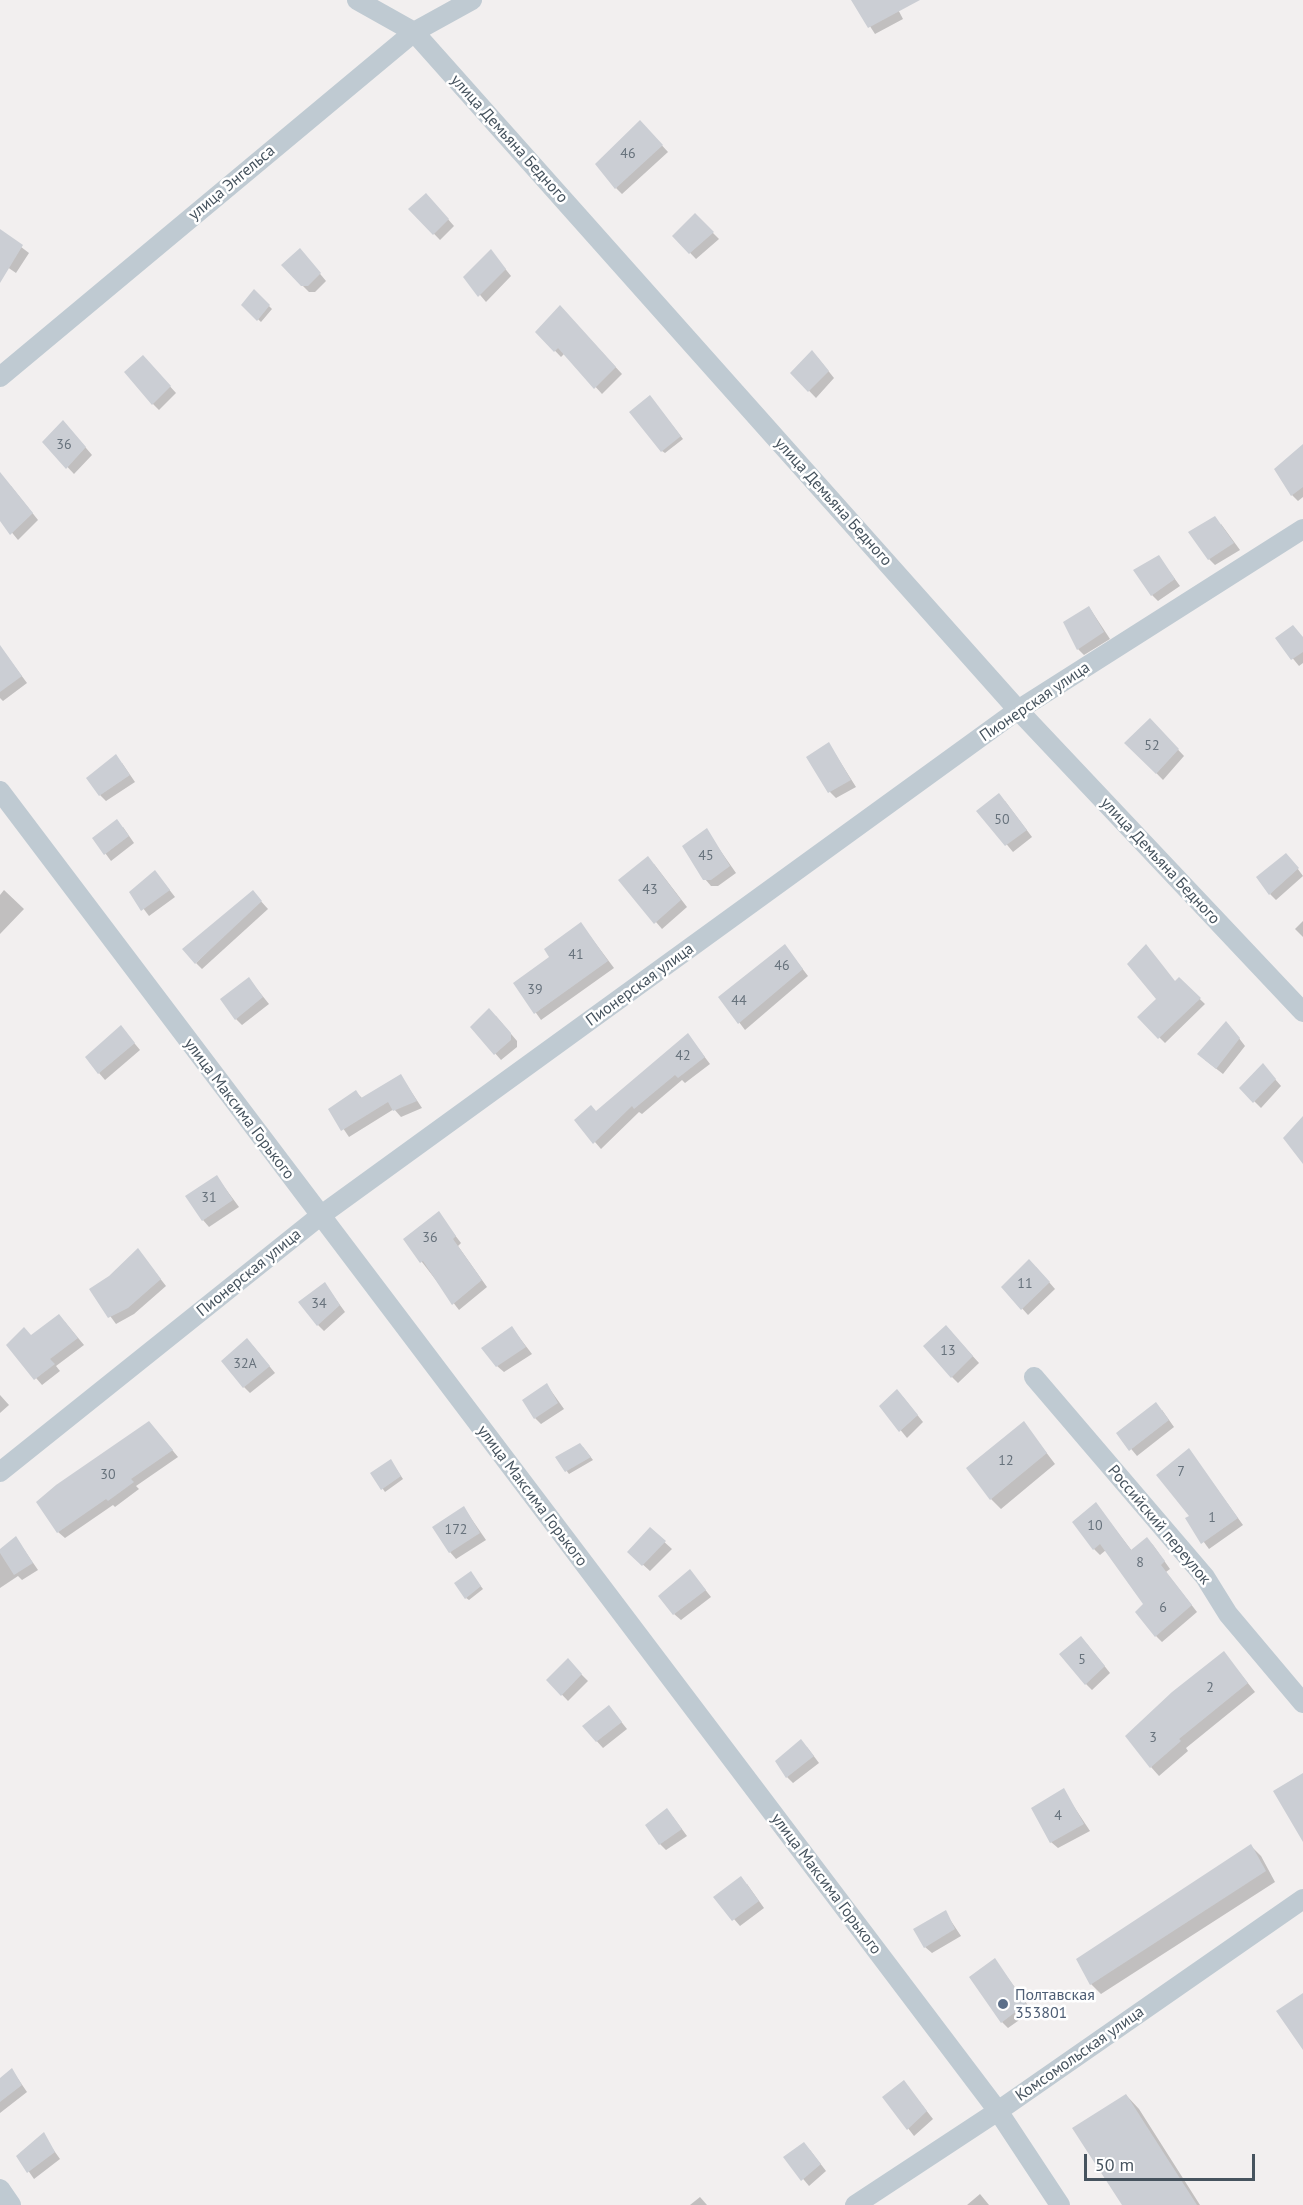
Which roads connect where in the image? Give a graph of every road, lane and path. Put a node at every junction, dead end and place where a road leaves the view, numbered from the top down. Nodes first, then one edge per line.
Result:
1 (357, 0) edge
2 (472, 0) edge
3 (414, 32) junction
4 (0, 377) edge
5 (1303, 529) edge
6 (1018, 710) junction
7 (0, 791) edge
8 (1303, 1012) edge
9 (320, 1216) junction
10 (1034, 1377) dead end
11 (0, 1473) edge
12 (1303, 1703) edge
13 (1303, 1899) edge
14 (998, 2111) junction
15 (0, 2189) edge
16 (11, 2205) edge
17 (855, 2205) edge
18 (1060, 2205) edge

1 - 3 street, улица Демьяна Бедного
2 - 3 street, улица Энгельса
3 - 4 street, улица Энгельса
3 - 6 street, улица Демьяна Бедного
5 - 6 street, Пионерская улица
6 - 8 street, улица Демьяна Бедного
6 - 9 street, Пионерская улица
7 - 9 street, улица Максима Горького
9 - 11 street, Пионерская улица
9 - 14 street, улица Максима Горького
10 - 12 street, Российский переулок
13 - 14 street, Комсомольская улица
14 - 17 street, Комсомольская улица
14 - 18 street, улица Максима Горького
15 - 16 street

